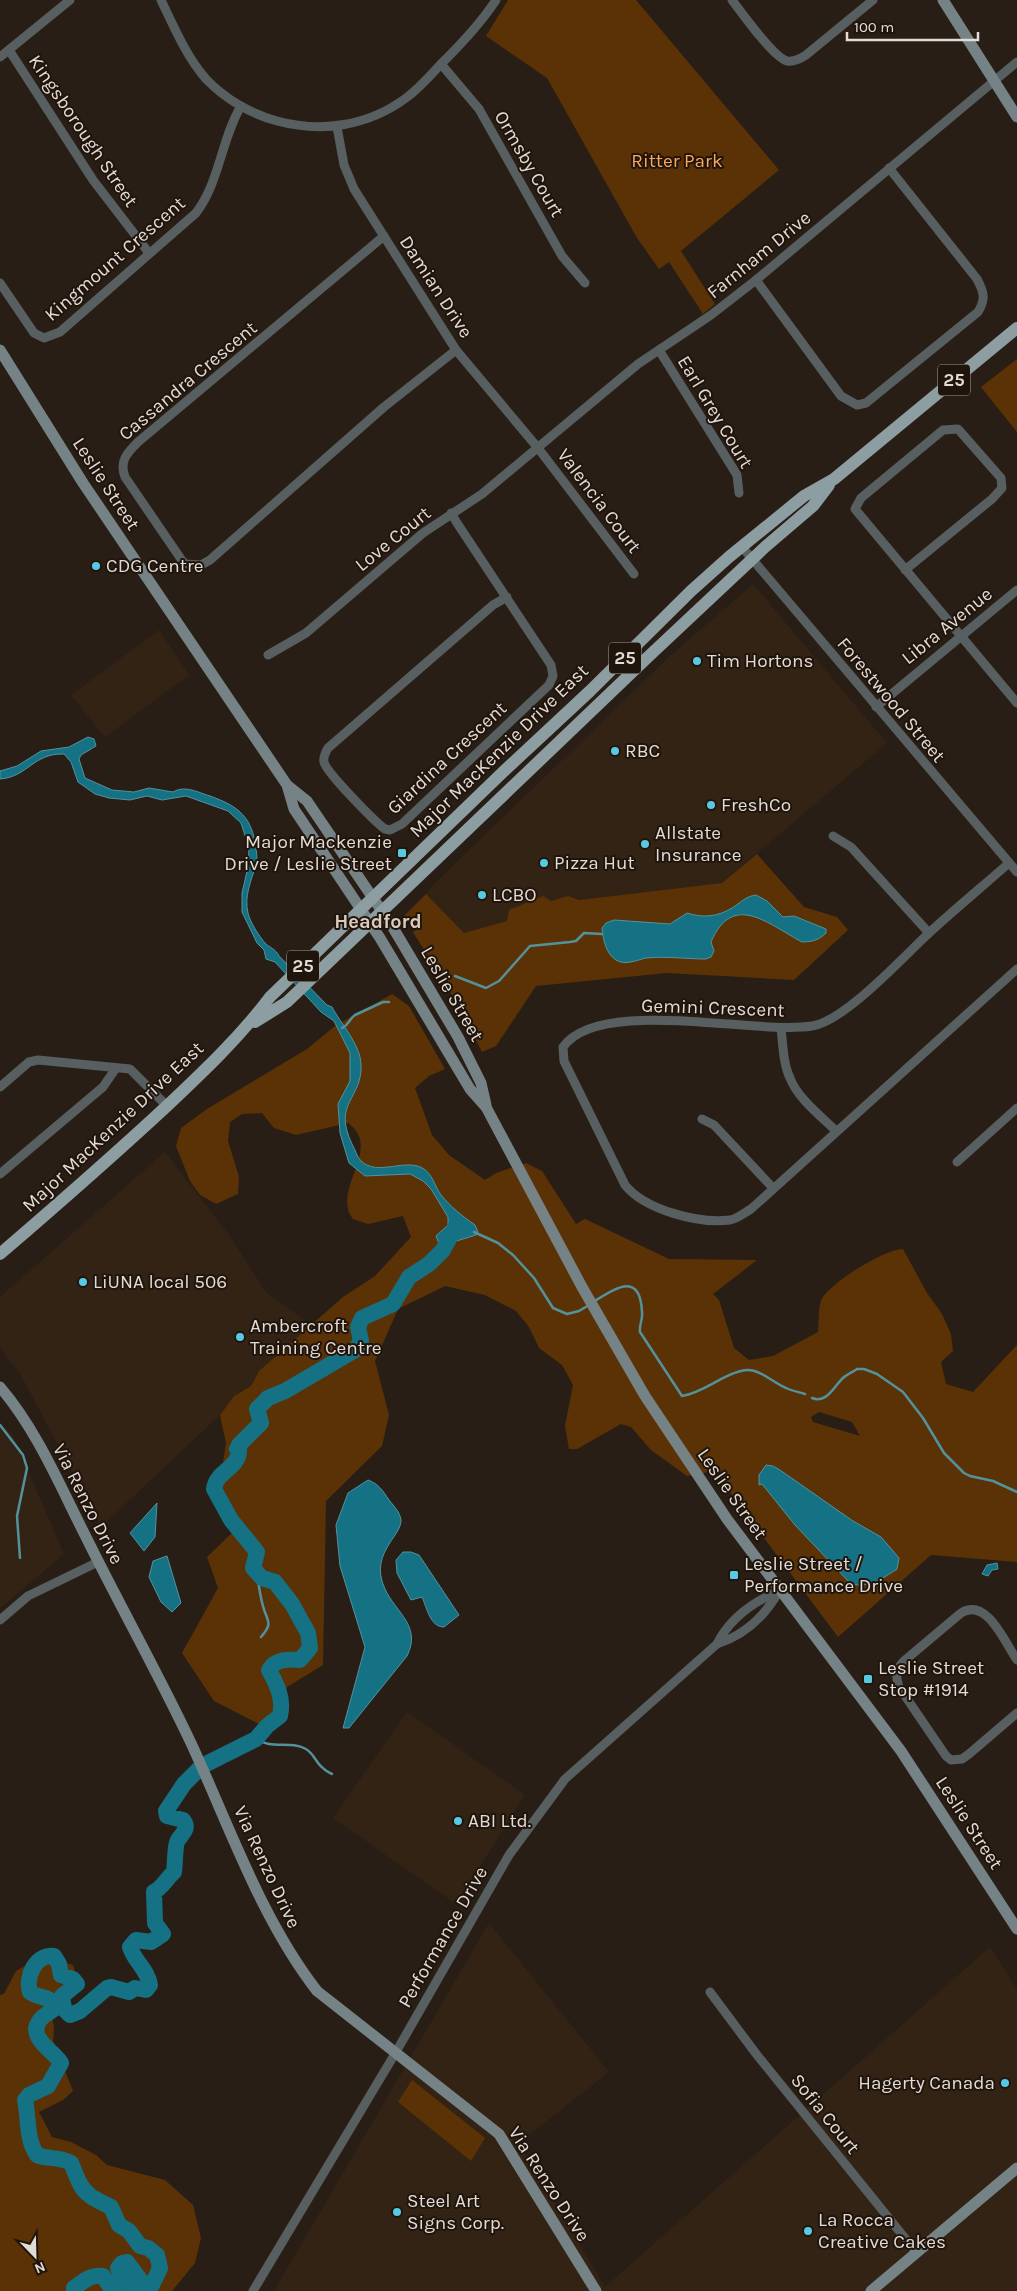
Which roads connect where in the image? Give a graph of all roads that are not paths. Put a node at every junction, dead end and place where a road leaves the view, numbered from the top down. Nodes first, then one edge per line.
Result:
1 (70, 0) edge
2 (161, 0) edge
3 (496, 0) edge
4 (732, 0) edge
5 (872, 0) edge
6 (943, 0) edge
7 (9, 50) junction
8 (0, 57) edge
9 (1017, 62) edge
10 (441, 64) junction
11 (995, 81) junction
12 (241, 106) junction
13 (1017, 117) edge
14 (337, 127) junction
15 (889, 168) junction
16 (384, 236) junction
17 (149, 253) junction
18 (756, 280) junction
19 (0, 283) edge
20 (585, 283) dead end
21 (1017, 328) edge
22 (0, 350) edge
23 (456, 350) junction
24 (659, 350) junction
25 (538, 448) junction
26 (834, 479) junction
27 (739, 493) dead end
28 (451, 514) junction
29 (742, 547) junction
30 (752, 560) junction
31 (905, 570) junction
32 (634, 574) dead end
33 (1017, 590) edge
34 (507, 597) junction
35 (960, 637) junction
36 (268, 655) dead end
37 (1016, 702) edge
38 (876, 707) junction
39 (557, 722) junction
40 (568, 735) junction
41 (286, 786) junction
42 (833, 836) dead end
43 (1009, 863) junction
44 (1017, 872) edge
45 (373, 898) junction
46 (361, 909) junction
47 (383, 911) junction
48 (370, 924) junction
49 (929, 933) junction
50 (1017, 969) edge
51 (249, 1026) junction
52 (781, 1028) junction
53 (116, 1068) junction
54 (0, 1087) edge
55 (167, 1106) junction
56 (486, 1107) junction
57 (1017, 1108) edge
58 (702, 1119) dead end
59 (836, 1131) junction
60 (957, 1162) dead end
61 (0, 1174) edge
62 (773, 1188) junction
63 (0, 1254) edge
64 (0, 1386) edge
65 (98, 1562) junction
66 (780, 1591) junction
67 (0, 1620) edge
68 (717, 1644) junction
69 (1017, 1660) edge
70 (1017, 1713) edge
71 (1017, 1929) edge
72 (710, 1992) dead end
73 (396, 2052) junction
74 (1016, 2167) edge
75 (917, 2253) junction
76 (253, 2291) edge
77 (596, 2291) edge
78 (872, 2291) edge

1 - 7 street
2 - 12 street
3 - 10 street
4 - 5 street
6 - 11 main road
7 - 8 street
7 - 17 street, Kingsborough Street
9 - 11 street, Farnham Drive
10 - 14 street
10 - 20 street, Ormsby Court
11 - 13 main road
11 - 15 street, Farnham Drive
12 - 14 street
12 - 17 street, Kingmount Crescent
14 - 16 street, Damian Drive
15 - 18 street, Farnham Drive
15 - 18 street
16 - 23 street, Damian Drive
16 - 23 street, Cassandra Crescent
17 - 19 street, Kingmount Crescent
18 - 24 street, Farnham Drive
21 - 26 main road, Major MacKenzie Drive East / 25
22 - 41 main road, Leslie Street
23 - 25 street, Damian Drive
24 - 25 street, Farnham Drive
24 - 27 street, Earl Grey Court
25 - 28 street, Love Court
25 - 32 street, Valencia Court
26 - 29 main road, Major MacKenzie Drive East / 25
26 - 30 main road, Major MacKenzie Drive East / 25
28 - 34 street, Giardina Crescent
28 - 36 street, Love Court
29 - 30 street, Forestwood Street
29 - 39 main road, Major MacKenzie Drive East / 25
30 - 38 street, Forestwood Street
30 - 40 main road, Major MacKenzie Drive East / 25
31 - 31 street
31 - 35 street
33 - 35 street, Libra Avenue
34 - 34 street, Giardina Crescent
35 - 37 street
35 - 38 street, Libra Avenue
38 - 43 street, Forestwood Street
39 - 40 main road
39 - 45 main road, Major MacKenzie Drive East / 25
40 - 47 main road, Major MacKenzie Drive East / 25
41 - 45 main road, Leslie Street
41 - 46 main road, Leslie Street
42 - 49 street
43 - 44 street, Forestwood Street
43 - 49 street, Gemini Crescent
45 - 46 main road, Major MacKenzie Drive East / 25
45 - 47 main road, Leslie Street
46 - 48 main road, Leslie Street
46 - 51 main road, Major MacKenzie Drive East / 25
47 - 48 main road, Major MacKenzie Drive East / 25
47 - 56 main road, Leslie Street
48 - 51 main road, Major MacKenzie Drive East / 25
48 - 56 main road, Leslie Street
49 - 52 street, Gemini Crescent
50 - 59 street, Gemini Crescent
51 - 55 main road, Major MacKenzie Drive East / 25
52 - 59 street
52 - 62 street, Gemini Crescent
53 - 54 street
53 - 55 street
53 - 61 street
55 - 63 main road, Major MacKenzie Drive East / 25
56 - 66 main road, Leslie Street
57 - 60 street
58 - 62 street
59 - 62 street, Gemini Crescent
64 - 65 main road, Via Renzo Drive
65 - 67 street
65 - 73 main road, Via Renzo Drive
66 - 68 street, Performance Drive
66 - 68 street, Performance Drive
66 - 71 main road, Leslie Street
68 - 73 street, Performance Drive
69 - 70 street
72 - 75 street, Sofia Court
73 - 76 street, Performance Drive
73 - 77 main road, Via Renzo Drive
74 - 75 main road
75 - 78 main road

